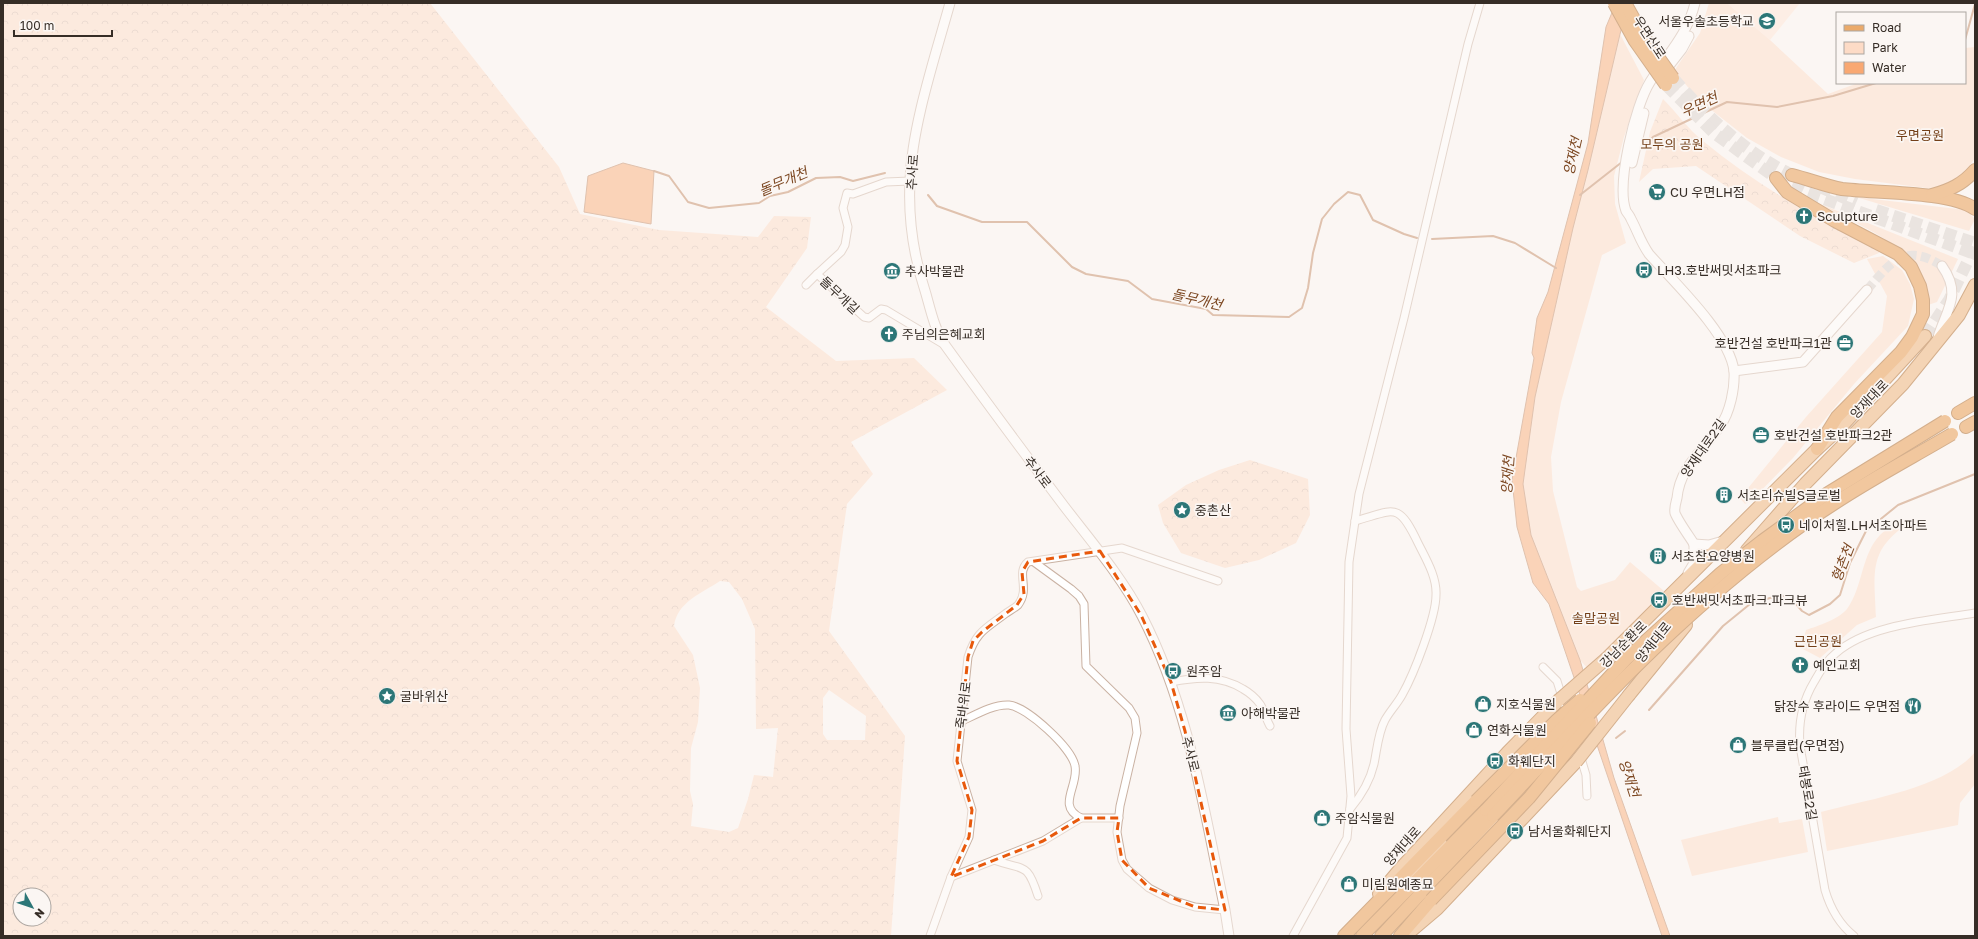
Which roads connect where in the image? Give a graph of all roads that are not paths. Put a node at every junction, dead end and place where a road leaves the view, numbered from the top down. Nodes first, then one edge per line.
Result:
1 (950, 3) edge
2 (1480, 3) edge
3 (1614, 3) edge
4 (1625, 3) edge
5 (1695, 3) edge
6 (1701, 3) edge
7 (1635, 137) junction
8 (1975, 170) edge
9 (1792, 175) tunnel mouth
10 (1776, 178) dead end
11 (910, 181) junction
12 (1926, 196) junction
13 (1975, 209) edge
14 (1942, 266) tunnel mouth
15 (817, 274) junction
16 (806, 285) dead end
17 (1975, 285) edge
18 (1867, 290) tunnel mouth
19 (1975, 303) edge
20 (1956, 319) junction
21 (1925, 336) tunnel mouth
22 (945, 345) junction
23 (1936, 345) junction
24 (1734, 371) junction
25 (1975, 403) edge
26 (1958, 412) dead end
27 (1945, 421) dead end
28 (1952, 434) dead end
29 (1817, 448) junction
30 (1355, 521) junction
31 (1726, 540) junction
32 (1694, 544) junction
33 (1100, 551) junction
34 (1034, 562) junction
35 (1218, 580) dead end
36 (1679, 588) junction
37 (1975, 613) edge
38 (1627, 658) junction
39 (1638, 666) junction
40 (1543, 667) dead end
41 (1171, 682) junction
42 (1556, 702) junction
43 (960, 722) junction
44 (1270, 726) dead end
45 (1571, 759) junction
46 (1587, 796) dead end
47 (1350, 809) junction
48 (1490, 813) junction
49 (1081, 818) junction
50 (1119, 818) junction
51 (994, 860) junction
52 (951, 877) junction
53 (1038, 896) dead end
54 (1225, 910) junction
55 (930, 936) edge
56 (1229, 936) edge
57 (1293, 936) edge
58 (1344, 936) edge
59 (1361, 936) edge
60 (1381, 936) edge
61 (1384, 936) edge
62 (1400, 936) edge
63 (1405, 936) edge
64 (1854, 936) edge

1 - 11 street, 추사로
2 - 30 street
3 - 4 highway, 우면산로, bridge
5 - 7 street, 양재대로2길
6 - 7 street, 양재대로2길
7 - 24 street, 양재대로2길
8 - 12 highway
9 - 12 highway
10 - 29 highway
11 - 15 street, 돌무개길
11 - 22 street, 추사로
12 - 13 highway
14 - 23 street
15 - 16 street, 돌무개길
15 - 22 street, 돌무개길
17 - 20 main road, 양재대로
18 - 24 street
19 - 20 main road
20 - 23 main road, 양재대로
21 - 29 main road, 양재대로
22 - 33 street, 추사로
23 - 45 main road, 양재대로, bridge
24 - 32 street, 양재대로2길
25 - 26 highway
27 - 38 highway, 강남순환로, bridge
28 - 39 highway, 강남순환로, bridge
29 - 31 main road, 양재대로
30 - 47 street
30 - 47 street
31 - 32 street
31 - 36 main road, 양재대로
32 - 36 street
33 - 34 street
33 - 35 street
33 - 41 street, 추사로
34 - 43 street, 죽바위로
34 - 50 street
36 - 42 main road, 양재대로, bridge
37 - 64 street, 태봉로2길
38 - 48 highway, 강남순환로, bridge
38 - 58 highway, bridge
39 - 48 highway, 강남순환로, bridge
39 - 62 highway, bridge
40 - 46 street
41 - 44 street
41 - 54 street, 추사로
42 - 58 main road, 양재대로
42 - 59 main road
43 - 49 street
43 - 52 street, 죽바위로
45 - 61 main road
45 - 63 main road, 양재대로
47 - 57 street
48 - 59 highway, 강남순환로
48 - 60 highway
49 - 50 street
49 - 51 street
50 - 54 street
51 - 52 street
51 - 53 street
52 - 55 street, 죽바위로
54 - 56 street, 추사로

